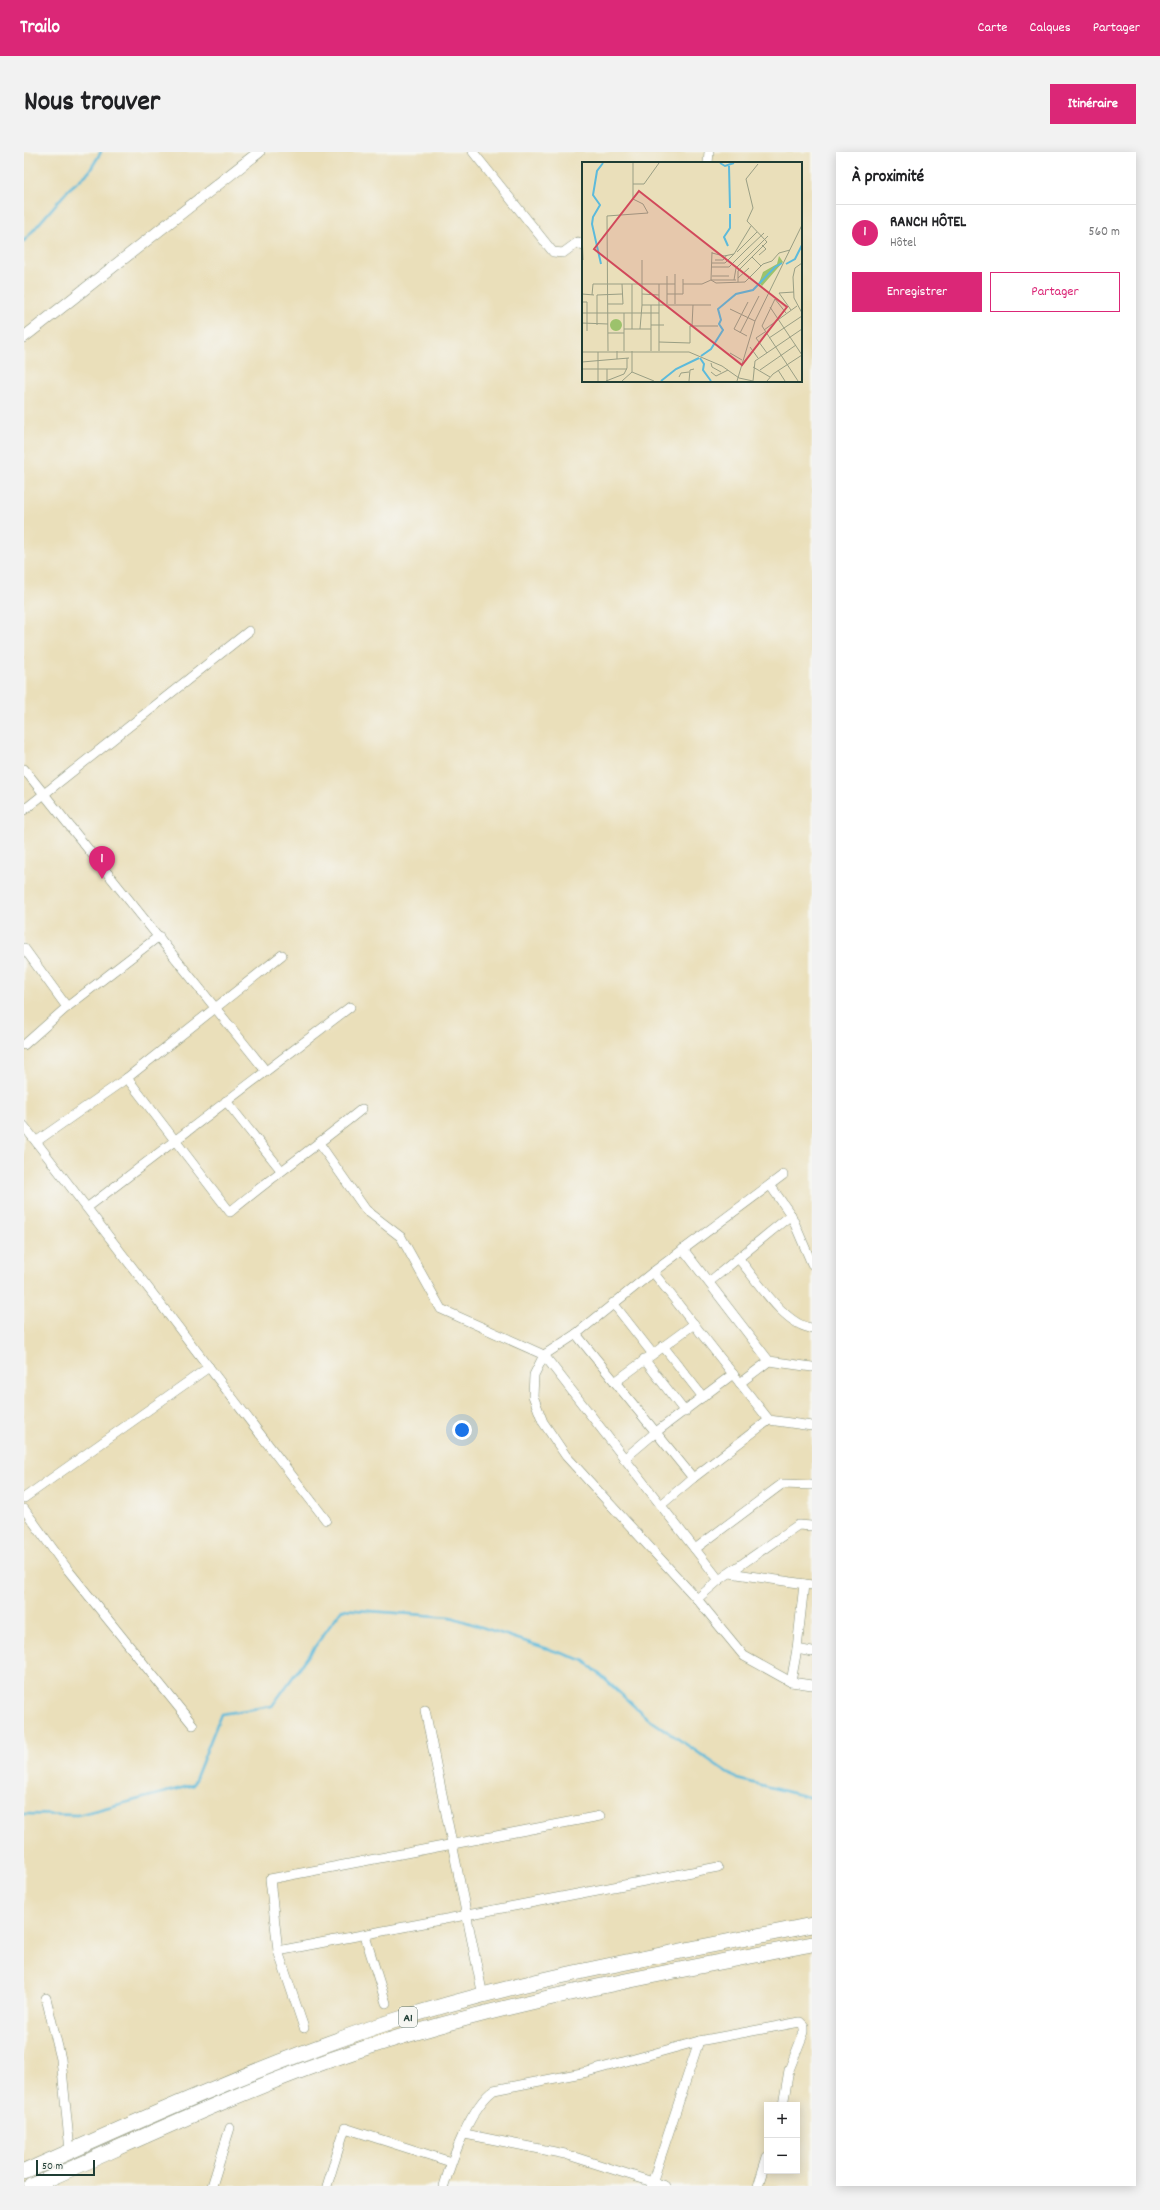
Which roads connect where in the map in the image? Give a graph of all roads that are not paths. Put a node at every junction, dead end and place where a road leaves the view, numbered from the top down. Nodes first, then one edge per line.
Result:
1 (259, 152) edge
2 (473, 152) edge
3 (709, 152) edge
4 (708, 162) edge
5 (582, 245) edge
6 (24, 337) edge
7 (248, 631) dead end
8 (24, 769) edge
9 (44, 793) junction
10 (24, 810) edge
11 (159, 936) junction
12 (24, 948) edge
13 (282, 955) dead end
14 (215, 1006) junction
15 (67, 1007) junction
16 (350, 1007) dead end
17 (24, 1045) edge
18 (265, 1070) junction
19 (126, 1078) junction
20 (226, 1101) junction
21 (362, 1108) dead end
22 (24, 1126) edge
23 (175, 1140) junction
24 (37, 1141) junction
25 (319, 1143) junction
26 (281, 1170) junction
27 (783, 1175) dead end
28 (770, 1185) junction
29 (88, 1208) junction
30 (791, 1215) junction
31 (683, 1249) junction
32 (739, 1259) junction
33 (812, 1264) edge
34 (653, 1272) junction
35 (709, 1282) junction
36 (613, 1303) junction
37 (694, 1324) junction
38 (812, 1328) edge
39 (576, 1334) junction
40 (663, 1346) junction
41 (652, 1353) junction
42 (544, 1355) junction
43 (644, 1359) junction
44 (769, 1360) junction
45 (812, 1367) edge
46 (209, 1368) junction
47 (733, 1374) junction
48 (615, 1382) junction
49 (740, 1383) junction
50 (703, 1397) junction
51 (685, 1412) junction
52 (769, 1420) junction
53 (812, 1426) edge
54 (656, 1432) junction
55 (624, 1459) junction
56 (693, 1478) junction
57 (812, 1484) edge
58 (24, 1498) edge
59 (661, 1505) junction
60 (24, 1509) edge
61 (326, 1520) dead end
62 (812, 1526) edge
63 (695, 1549) junction
64 (730, 1573) junction
65 (719, 1580) junction
66 (808, 1584) edge
67 (698, 1599) junction
68 (797, 1649) junction
69 (812, 1652) edge
70 (790, 1682) junction
71 (812, 1685) edge
72 (425, 1710) dead end
73 (193, 1725) dead end
74 (600, 1816) dead end
75 (452, 1844) junction
76 (718, 1867) dead end
77 (467, 1916) junction
78 (812, 1925) edge
79 (364, 1936) junction
80 (812, 1944) edge
81 (278, 1951) junction
82 (483, 1996) junction
83 (46, 1998) dead end
84 (386, 2003) dead end
85 (304, 2028) dead end
86 (700, 2041) junction
87 (784, 2102) edge
88 (230, 2128) dead end
89 (464, 2134) junction
90 (70, 2151) junction
91 (451, 2162) junction
92 (764, 2167) edge
93 (24, 2172) edge
94 (652, 2184) edge
95 (32, 2186) edge
96 (212, 2186) edge
97 (327, 2186) edge
98 (444, 2186) edge
99 (665, 2186) edge
100 (758, 2186) edge

1 - 6 street
2 - 5 street
3 - 4 street
7 - 9 street
8 - 9 street
9 - 10 street
9 - 11 street
11 - 14 street
11 - 15 street
12 - 15 street
13 - 14 street
14 - 18 street
14 - 19 street
15 - 17 street
16 - 18 street
18 - 20 street
19 - 23 street
19 - 24 street
20 - 23 street
20 - 26 street
21 - 25 street
22 - 24 street
23 - 26 street
23 - 29 street
24 - 29 street
25 - 26 street
25 - 42 street
27 - 28 street
28 - 30 street
28 - 31 street
29 - 46 street
30 - 32 street
30 - 33 street
31 - 34 street
31 - 35 street
32 - 35 street
32 - 38 street
34 - 36 street
34 - 37 street
35 - 44 street
36 - 39 street
36 - 41 street
37 - 40 street
37 - 47 street
39 - 42 street
39 - 48 street
40 - 41 street
40 - 50 street
41 - 43 street
42 - 55 street
42 - 67 street
43 - 48 street
43 - 51 street
44 - 45 street
44 - 49 street
46 - 58 street
46 - 61 street
47 - 49 street
47 - 50 street
48 - 54 street
49 - 52 street
50 - 51 street
51 - 54 street
52 - 53 street
52 - 56 street
54 - 55 street
54 - 56 street
55 - 59 street
56 - 59 street
57 - 63 street
59 - 63 street
60 - 73 street
62 - 64 street
63 - 65 street
64 - 65 street
64 - 66 street
65 - 67 street
66 - 68 street
67 - 70 street
68 - 69 street
68 - 70 street
70 - 71 street
72 - 75 street
74 - 75 street
75 - 77 street
75 - 81 street
76 - 77 street
77 - 79 street
77 - 82 street
78 - 82 main road, A1
79 - 81 street
79 - 84 street
80 - 95 main road, A1
81 - 85 street
82 - 90 main road, A1
83 - 90 street
86 - 87 street
86 - 89 street
86 - 94 street
88 - 96 street
89 - 91 street
89 - 94 street
90 - 93 main road, A1
91 - 97 street
91 - 98 street
92 - 100 street
94 - 99 street

